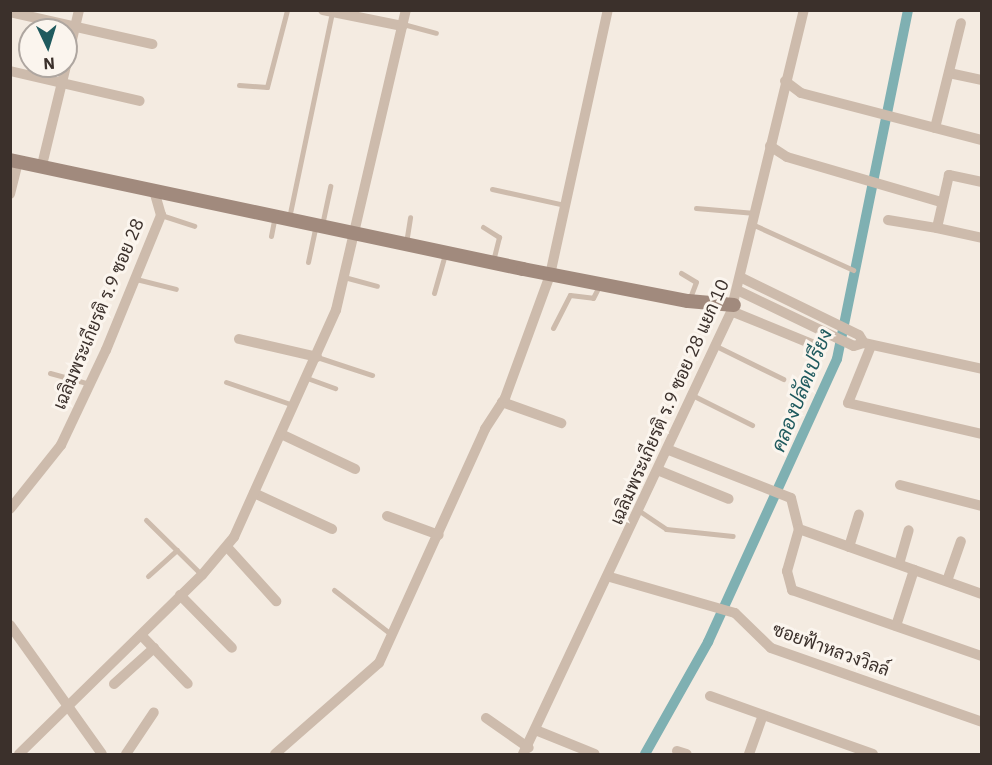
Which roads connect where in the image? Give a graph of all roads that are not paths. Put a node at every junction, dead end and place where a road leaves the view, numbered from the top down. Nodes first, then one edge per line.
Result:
1 (287, 10) edge
2 (406, 10) edge
3 (608, 10) edge
4 (804, 10) edge
5 (327, 11) edge
6 (10, 12) edge
7 (38, 18) edge
8 (961, 23) dead end
9 (402, 25) junction
10 (78, 27) edge
11 (436, 33) dead end
12 (152, 44) dead end
13 (10, 71) edge
14 (949, 73) junction
15 (63, 78) edge
16 (981, 80) edge
17 (785, 81) junction
18 (62, 82) junction
19 (238, 85) dead end
20 (140, 101) dead end
21 (934, 128) junction
22 (981, 140) edge
23 (770, 146) junction
24 (14, 160) edge
25 (42, 165) junction
26 (981, 182) edge
27 (330, 186) dead end
28 (492, 189) dead end
29 (154, 190) junction
30 (10, 194) edge
31 (941, 202) junction
32 (566, 205) junction
33 (696, 208) dead end
34 (757, 213) junction
35 (161, 215) junction
36 (282, 216) junction
37 (410, 218) dead end
38 (888, 220) dead end
39 (319, 224) junction
40 (754, 225) junction
41 (194, 226) dead end
42 (483, 227) dead end
43 (937, 228) junction
44 (355, 232) junction
45 (271, 236) dead end
46 (981, 238) edge
47 (406, 243) junction
48 (446, 252) junction
49 (308, 262) dead end
50 (492, 263) junction
51 (853, 270) dead end
52 (681, 273) dead end
53 (550, 274) junction
54 (344, 277) junction
55 (742, 278) junction
56 (136, 279) junction
57 (600, 284) junction
58 (376, 285) dead end
59 (176, 288) dead end
60 (739, 291) junction
61 (434, 293) dead end
62 (771, 297) junction
63 (688, 301) junction
64 (732, 308) junction
65 (767, 308) junction
66 (802, 317) junction
67 (553, 328) dead end
68 (239, 339) dead end
69 (862, 342) junction
70 (812, 344) dead end
71 (716, 346) junction
72 (317, 357) junction
73 (981, 369) edge
74 (50, 373) dead end
75 (372, 375) dead end
76 (307, 378) junction
77 (783, 379) dead end
78 (226, 382) dead end
79 (90, 384) junction
80 (335, 388) dead end
81 (694, 396) junction
82 (502, 402) junction
83 (295, 406) junction
84 (561, 423) dead end
85 (752, 425) dead end
86 (281, 434) junction
87 (981, 435) edge
88 (669, 450) junction
89 (355, 469) dead end
90 (660, 471) junction
91 (900, 486) dead end
92 (254, 493) junction
93 (729, 499) dead end
94 (981, 506) edge
95 (10, 509) edge
96 (641, 512) junction
97 (859, 514) dead end
98 (387, 516) dead end
99 (146, 520) dead end
100 (332, 529) dead end
101 (799, 529) junction
102 (909, 530) dead end
103 (439, 535) junction
104 (733, 536) dead end
105 (961, 541) dead end
106 (849, 547) junction
107 (228, 548) junction
108 (177, 550) junction
109 (899, 564) junction
110 (914, 570) junction
111 (202, 575) junction
112 (148, 576) dead end
113 (610, 577) junction
114 (947, 581) junction
115 (334, 590) dead end
116 (981, 594) edge
117 (180, 595) junction
118 (276, 601) dead end
119 (10, 625) edge
120 (896, 626) junction
121 (142, 636) junction
122 (393, 636) junction
123 (153, 648) junction
124 (232, 648) dead end
125 (981, 656) edge
126 (114, 684) dead end
127 (188, 684) dead end
128 (710, 696) dead end
129 (70, 708) junction
130 (154, 712) dead end
131 (763, 715) junction
132 (486, 718) dead end
133 (981, 722) edge
134 (538, 731) junction
135 (526, 751) edge
136 (19, 754) edge
137 (102, 754) edge
138 (126, 754) edge
139 (275, 754) edge
140 (596, 754) edge
141 (749, 754) edge
142 (873, 754) edge

1 - 19 lane
2 - 9 street
3 - 32 street
4 - 17 street, เฉลิมพระเกียรติ ร.9 ซอย 28 แยก 10
5 - 9 street
5 - 36 lane
6 - 7 street
8 - 14 street
9 - 11 lane
9 - 44 street
10 - 12 street
13 - 18 street
14 - 16 street
14 - 21 street
15 - 18 street
17 - 21 street
17 - 23 street, เฉลิมพระเกียรติ ร.9 ซอย 28 แยก 10
18 - 20 street
18 - 25 street
21 - 22 street
23 - 31 street
23 - 34 street, เฉลิมพระเกียรติ ร.9 ซอย 28 แยก 10
24 - 25 street
24 - 30 street
25 - 29 street
26 - 31 street
27 - 39 lane
28 - 32 lane
29 - 35 street, เฉลิมพระเกียรติ ร.9 ซอย 28
29 - 36 street
31 - 43 street
32 - 53 street
33 - 34 lane
34 - 40 street, เฉลิมพระเกียรติ ร.9 ซอย 28 แยก 10
35 - 41 lane
35 - 56 street, เฉลิมพระเกียรติ ร.9 ซอย 28
36 - 39 street
36 - 45 lane
37 - 47 lane
38 - 43 street
39 - 44 street
39 - 49 lane
40 - 51 lane
40 - 55 street, เฉลิมพระเกียรติ ร.9 ซอย 28 แยก 10
42 - 50 lane
43 - 46 street
44 - 47 street
44 - 54 street
47 - 48 street
48 - 50 street
48 - 61 lane
50 - 53 street
52 - 63 lane
53 - 57 street
53 - 82 street
54 - 58 lane
54 - 72 street
55 - 60 street, เฉลิมพระเกียรติ ร.9 ซอย 28 แยก 10
55 - 62 street
56 - 59 lane
56 - 79 street, เฉลิมพระเกียรติ ร.9 ซอย 28
57 - 63 street
57 - 67 lane
60 - 64 street, เฉลิมพระเกียรติ ร.9 ซอย 28 แยก 10
60 - 65 street
62 - 65 street
62 - 66 street
63 - 64 street
64 - 70 street
64 - 71 street, เฉลิมพระเกียรติ ร.9 ซอย 28 แยก 10
65 - 66 street
66 - 69 street
68 - 72 street
69 - 73 street
69 - 87 street
71 - 77 lane
71 - 81 street, เฉลิมพระเกียรติ ร.9 ซอย 28 แยก 10
72 - 75 lane
72 - 76 street
74 - 79 lane
76 - 80 lane
76 - 83 street
78 - 83 lane
79 - 95 street, เฉลิมพระเกียรติ ร.9 ซอย 28
81 - 85 lane
81 - 88 street, เฉลิมพระเกียรติ ร.9 ซอย 28 แยก 10
82 - 84 street
82 - 103 street
83 - 86 street
86 - 89 street
86 - 92 street
88 - 90 street, เฉลิมพระเกียรติ ร.9 ซอย 28 แยก 10
88 - 101 street
90 - 93 street
90 - 96 street, เฉลิมพระเกียรติ ร.9 ซอย 28 แยก 10
91 - 94 street
92 - 100 street
92 - 107 street
96 - 104 lane
96 - 113 street, เฉลิมพระเกียรติ ร.9 ซอย 28 แยก 10
97 - 106 street
98 - 103 street
99 - 108 lane
101 - 106 street
101 - 120 street
102 - 109 street
103 - 122 street
105 - 114 street
106 - 109 street
107 - 111 street
107 - 118 street
108 - 111 lane
108 - 112 lane
109 - 110 street
110 - 114 street
110 - 120 street
111 - 117 street
113 - 133 street, ซอยฟ้าหลวงวิลล์
113 - 134 street, เฉลิมพระเกียรติ ร.9 ซอย 28 แยก 10
114 - 116 street
115 - 122 lane
117 - 121 street
117 - 124 street
119 - 129 street
120 - 125 street
121 - 123 street
121 - 129 street
122 - 139 street
123 - 126 street
123 - 127 street
128 - 131 street
129 - 136 street
129 - 137 street
130 - 138 street
131 - 141 street
131 - 142 street
132 - 135 street
134 - 135 street, เฉลิมพระเกียรติ ร.9 ซอย 28 แยก 10
134 - 140 street

